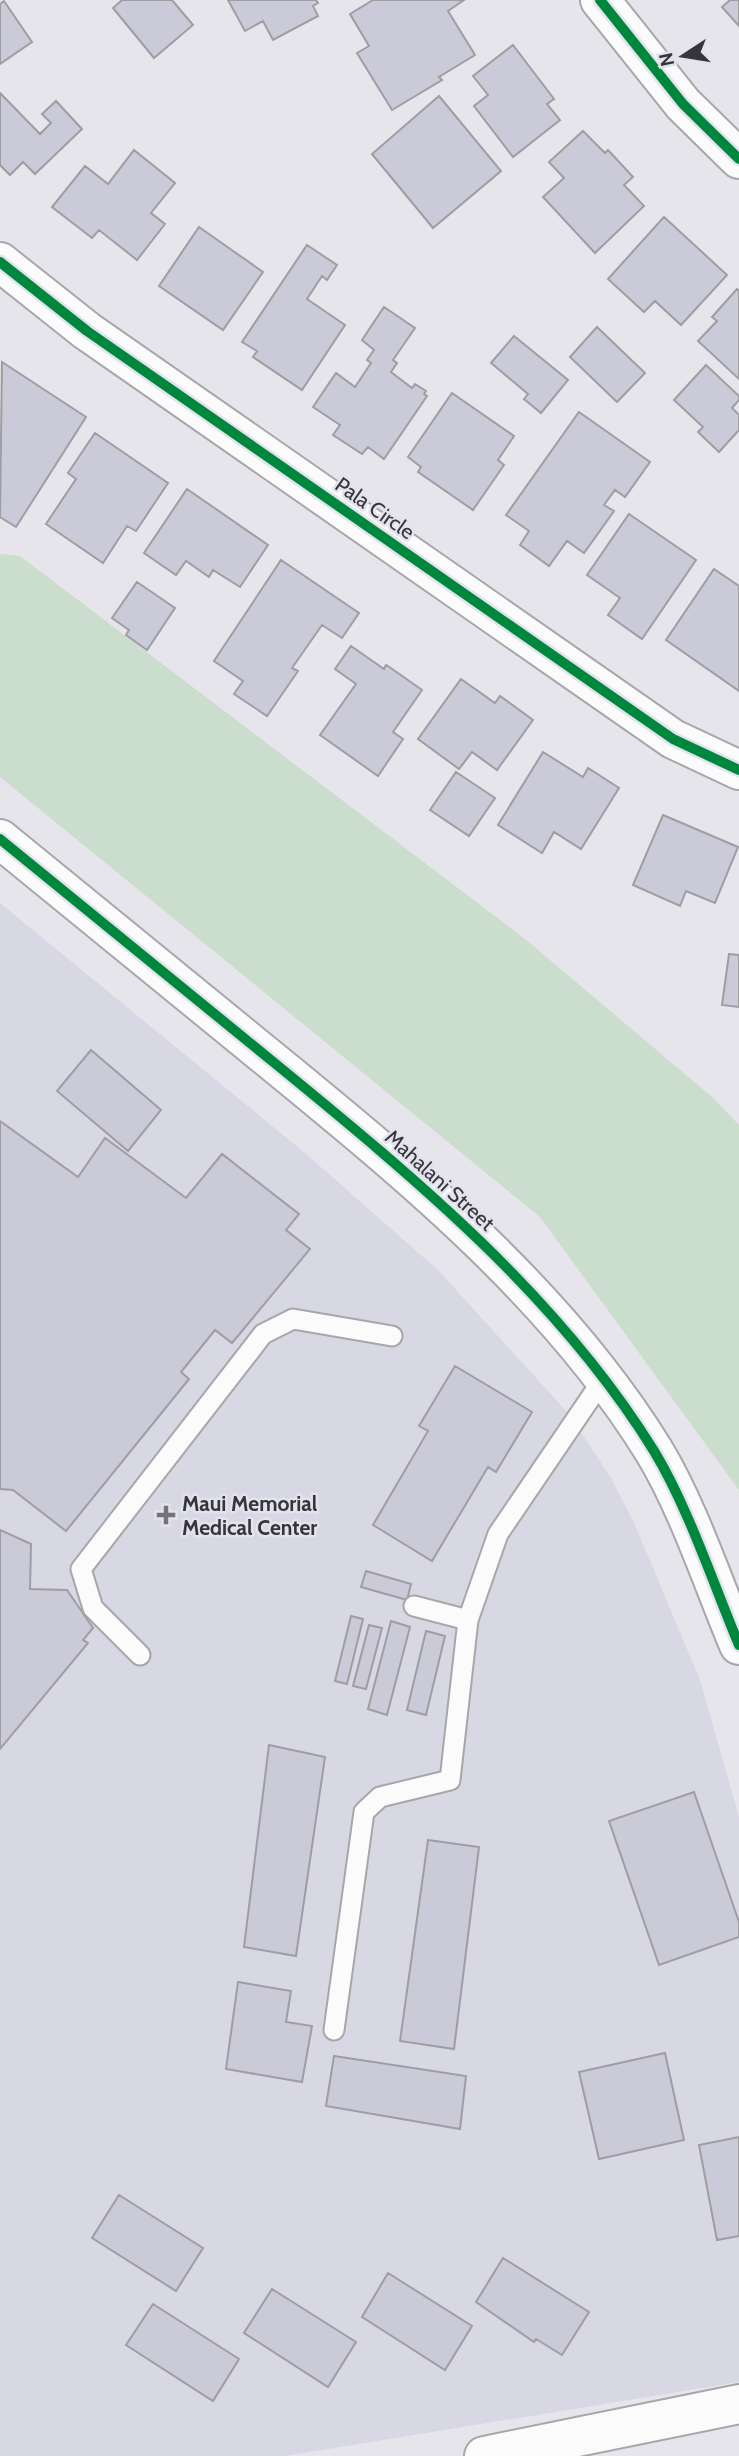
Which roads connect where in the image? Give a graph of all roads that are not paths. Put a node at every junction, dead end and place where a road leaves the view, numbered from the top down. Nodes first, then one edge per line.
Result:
1 (600, 0) edge
2 (739, 159) edge
3 (0, 262) edge
4 (739, 770) edge
5 (0, 839) edge
6 (392, 1336) dead end
7 (604, 1378) junction
8 (414, 1606) dead end
9 (468, 1620) junction
10 (739, 1645) edge
11 (140, 1655) dead end
12 (334, 2031) dead end
13 (739, 2404) edge
14 (484, 2456) edge

1 - 2 street
3 - 4 street, Pala Circle
5 - 7 street, Mahalani Street
6 - 11 lane
7 - 9 lane
7 - 10 street, Mahalani Street
8 - 9 lane
9 - 12 lane
13 - 14 street

